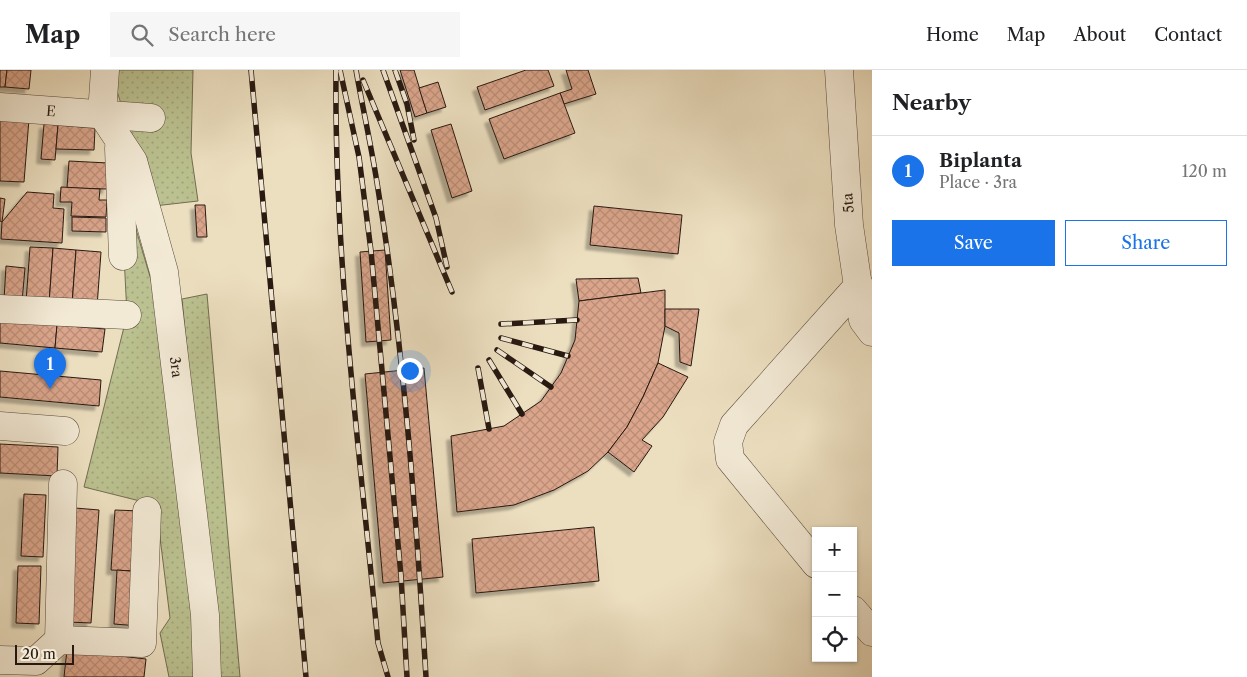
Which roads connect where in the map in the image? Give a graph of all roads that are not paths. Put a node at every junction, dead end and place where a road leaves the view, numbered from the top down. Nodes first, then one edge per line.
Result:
1 (105, 70) edge
2 (839, 70) edge
3 (0, 107) edge
4 (102, 114) junction
5 (151, 118) dead end
6 (119, 139) junction
7 (861, 226) edge
8 (123, 256) dead end
9 (859, 285) junction
10 (0, 309) edge
11 (127, 315) dead end
12 (872, 332) edge
13 (0, 426) edge
14 (65, 431) dead end
15 (63, 484) dead end
16 (147, 511) dead end
17 (812, 559) edge
18 (857, 615) edge
19 (872, 632) edge
20 (58, 640) junction
21 (0, 660) edge
22 (207, 677) edge

1 - 4 street
2 - 7 street, 5ta
3 - 4 street, E
4 - 5 street, E
4 - 6 street, 3ra
6 - 8 street
6 - 22 street, 3ra
7 - 9 street, 5ta
9 - 12 street, 5ta
9 - 17 street
10 - 11 street
13 - 14 street
15 - 20 street
16 - 20 street
18 - 19 street
20 - 21 street

